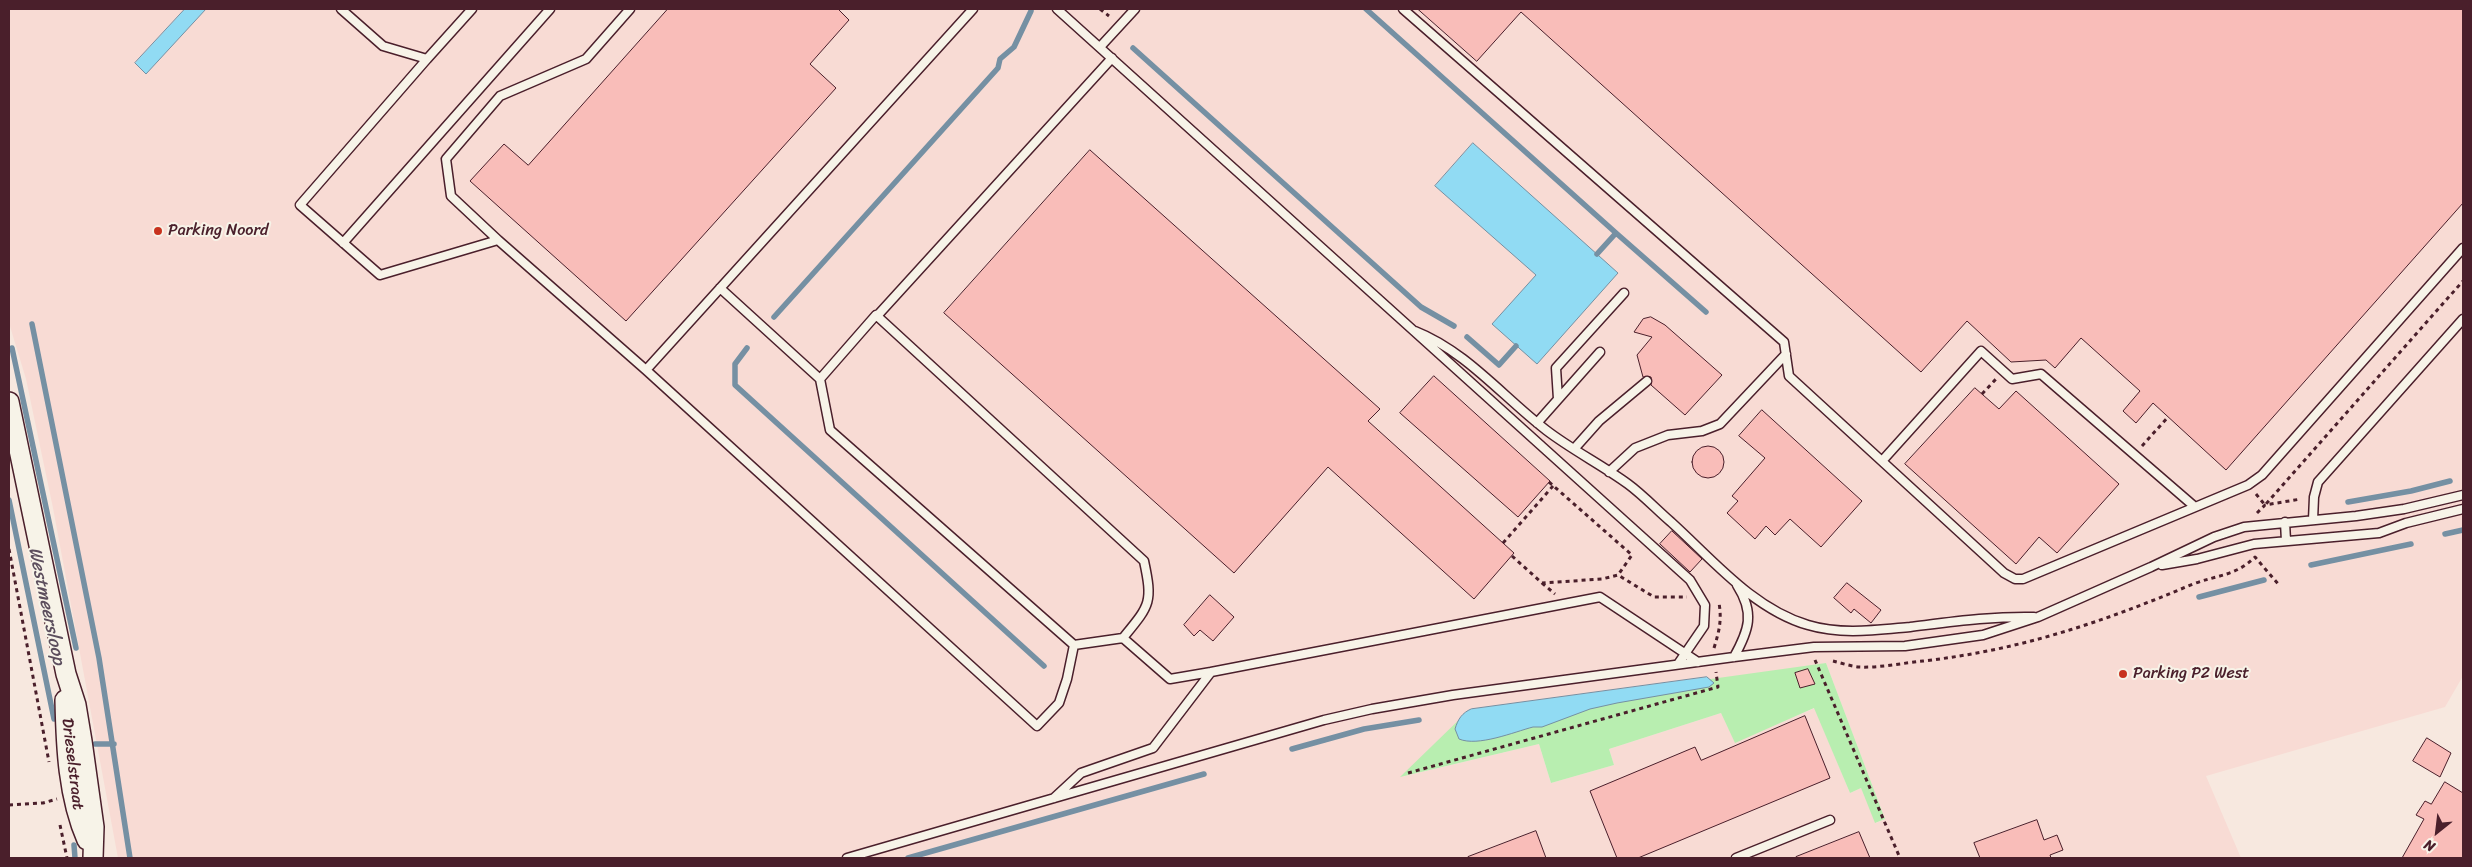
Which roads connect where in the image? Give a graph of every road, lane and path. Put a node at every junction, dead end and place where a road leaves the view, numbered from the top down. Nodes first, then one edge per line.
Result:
1 (341, 9) edge
2 (472, 9) edge
3 (550, 9) edge
4 (630, 9) edge
5 (973, 9) edge
6 (1057, 9) edge
7 (1100, 9) edge
8 (1135, 9) edge
9 (1403, 9) edge
10 (1109, 16) dead end
11 (1100, 47) junction
12 (1112, 58) junction
13 (427, 59) junction
14 (498, 240) junction
15 (343, 243) junction
16 (2463, 248) edge
17 (2463, 281) edge
18 (720, 288) junction
19 (1624, 293) dead end
20 (877, 316) junction
21 (2463, 319) edge
22 (1409, 329) junction
23 (1600, 352) dead end
24 (1786, 354) junction
25 (646, 370) junction
26 (1999, 375) dead end
27 (820, 379) junction
28 (1647, 381) dead end
29 (1982, 394) dead end
30 (1558, 399) junction
31 (9, 402) edge
32 (2168, 417) dead end
33 (1537, 423) junction
34 (1574, 449) junction
35 (2140, 449) dead end
36 (1882, 461) junction
37 (1609, 472) junction
38 (1549, 482) dead end
39 (1553, 486) junction
40 (2256, 493) dead end
41 (2463, 495) edge
42 (2307, 498) dead end
43 (2264, 505) junction
44 (2195, 507) junction
45 (2463, 509) edge
46 (2252, 518) dead end
47 (2314, 520) junction
48 (2285, 522) junction
49 (2286, 541) junction
50 (1502, 543) dead end
51 (9, 549) edge
52 (1512, 556) dead end
53 (2255, 557) dead end
54 (2151, 567) junction
55 (1618, 576) junction
56 (1732, 577) junction
57 (2279, 586) dead end
58 (1690, 597) dead end
59 (2038, 617) junction
60 (1123, 638) junction
61 (1074, 645) junction
62 (1685, 653) junction
63 (1734, 657) junction
64 (1714, 659) junction
65 (1815, 659) dead end
66 (1698, 662) junction
67 (1678, 664) junction
68 (1211, 672) junction
69 (66, 674) junction
70 (47, 757) dead end
71 (1408, 773) dead end
72 (74, 794) junction
73 (1052, 799) junction
74 (9, 805) edge
75 (1830, 820) dead end
76 (92, 855) edge
77 (847, 858) edge
78 (1736, 858) edge
79 (1900, 858) edge

1 - 13 lane
2 - 13 lane
3 - 15 lane
4 - 14 lane
5 - 18 lane
6 - 11 lane
7 - 10 path
8 - 11 lane
9 - 24 lane
11 - 12 lane
12 - 20 lane
12 - 22 lane
13 - 15 lane
14 - 15 lane
14 - 25 lane
16 - 44 lane
17 - 43 path
18 - 25 lane
18 - 27 lane
19 - 30 lane
20 - 27 lane
20 - 60 lane
21 - 47 lane
22 - 33 lane
22 - 62 lane
23 - 30 lane
24 - 36 lane
24 - 37 lane
25 - 61 lane
26 - 29 path
27 - 61 lane
28 - 34 lane
30 - 33 lane
31 - 69 street, Drieselstraat
32 - 35 path
33 - 34 lane
34 - 37 lane
36 - 44 lane
36 - 44 lane
37 - 56 lane
38 - 39 path
39 - 50 path
39 - 55 path
40 - 43 path
41 - 47 lane
42 - 43 path
43 - 46 path
45 - 49 lane
47 - 48 lane
48 - 49 lane
48 - 54 lane
49 - 54 lane
51 - 70 path
52 - 55 path
53 - 57 path
54 - 59 lane
55 - 58 path
56 - 59 lane
56 - 63 lane
59 - 63 lane
60 - 61 lane
60 - 68 lane
62 - 66 lane
62 - 67 lane
62 - 68 lane
63 - 64 lane
64 - 66 lane
64 - 71 path
65 - 79 path
66 - 67 lane
67 - 73 lane
68 - 73 lane
69 - 72 street, Drieselstraat
69 - 76 street, Drieselstraat
72 - 74 path
72 - 76 street, Drieselstraat
73 - 77 lane
75 - 78 lane

